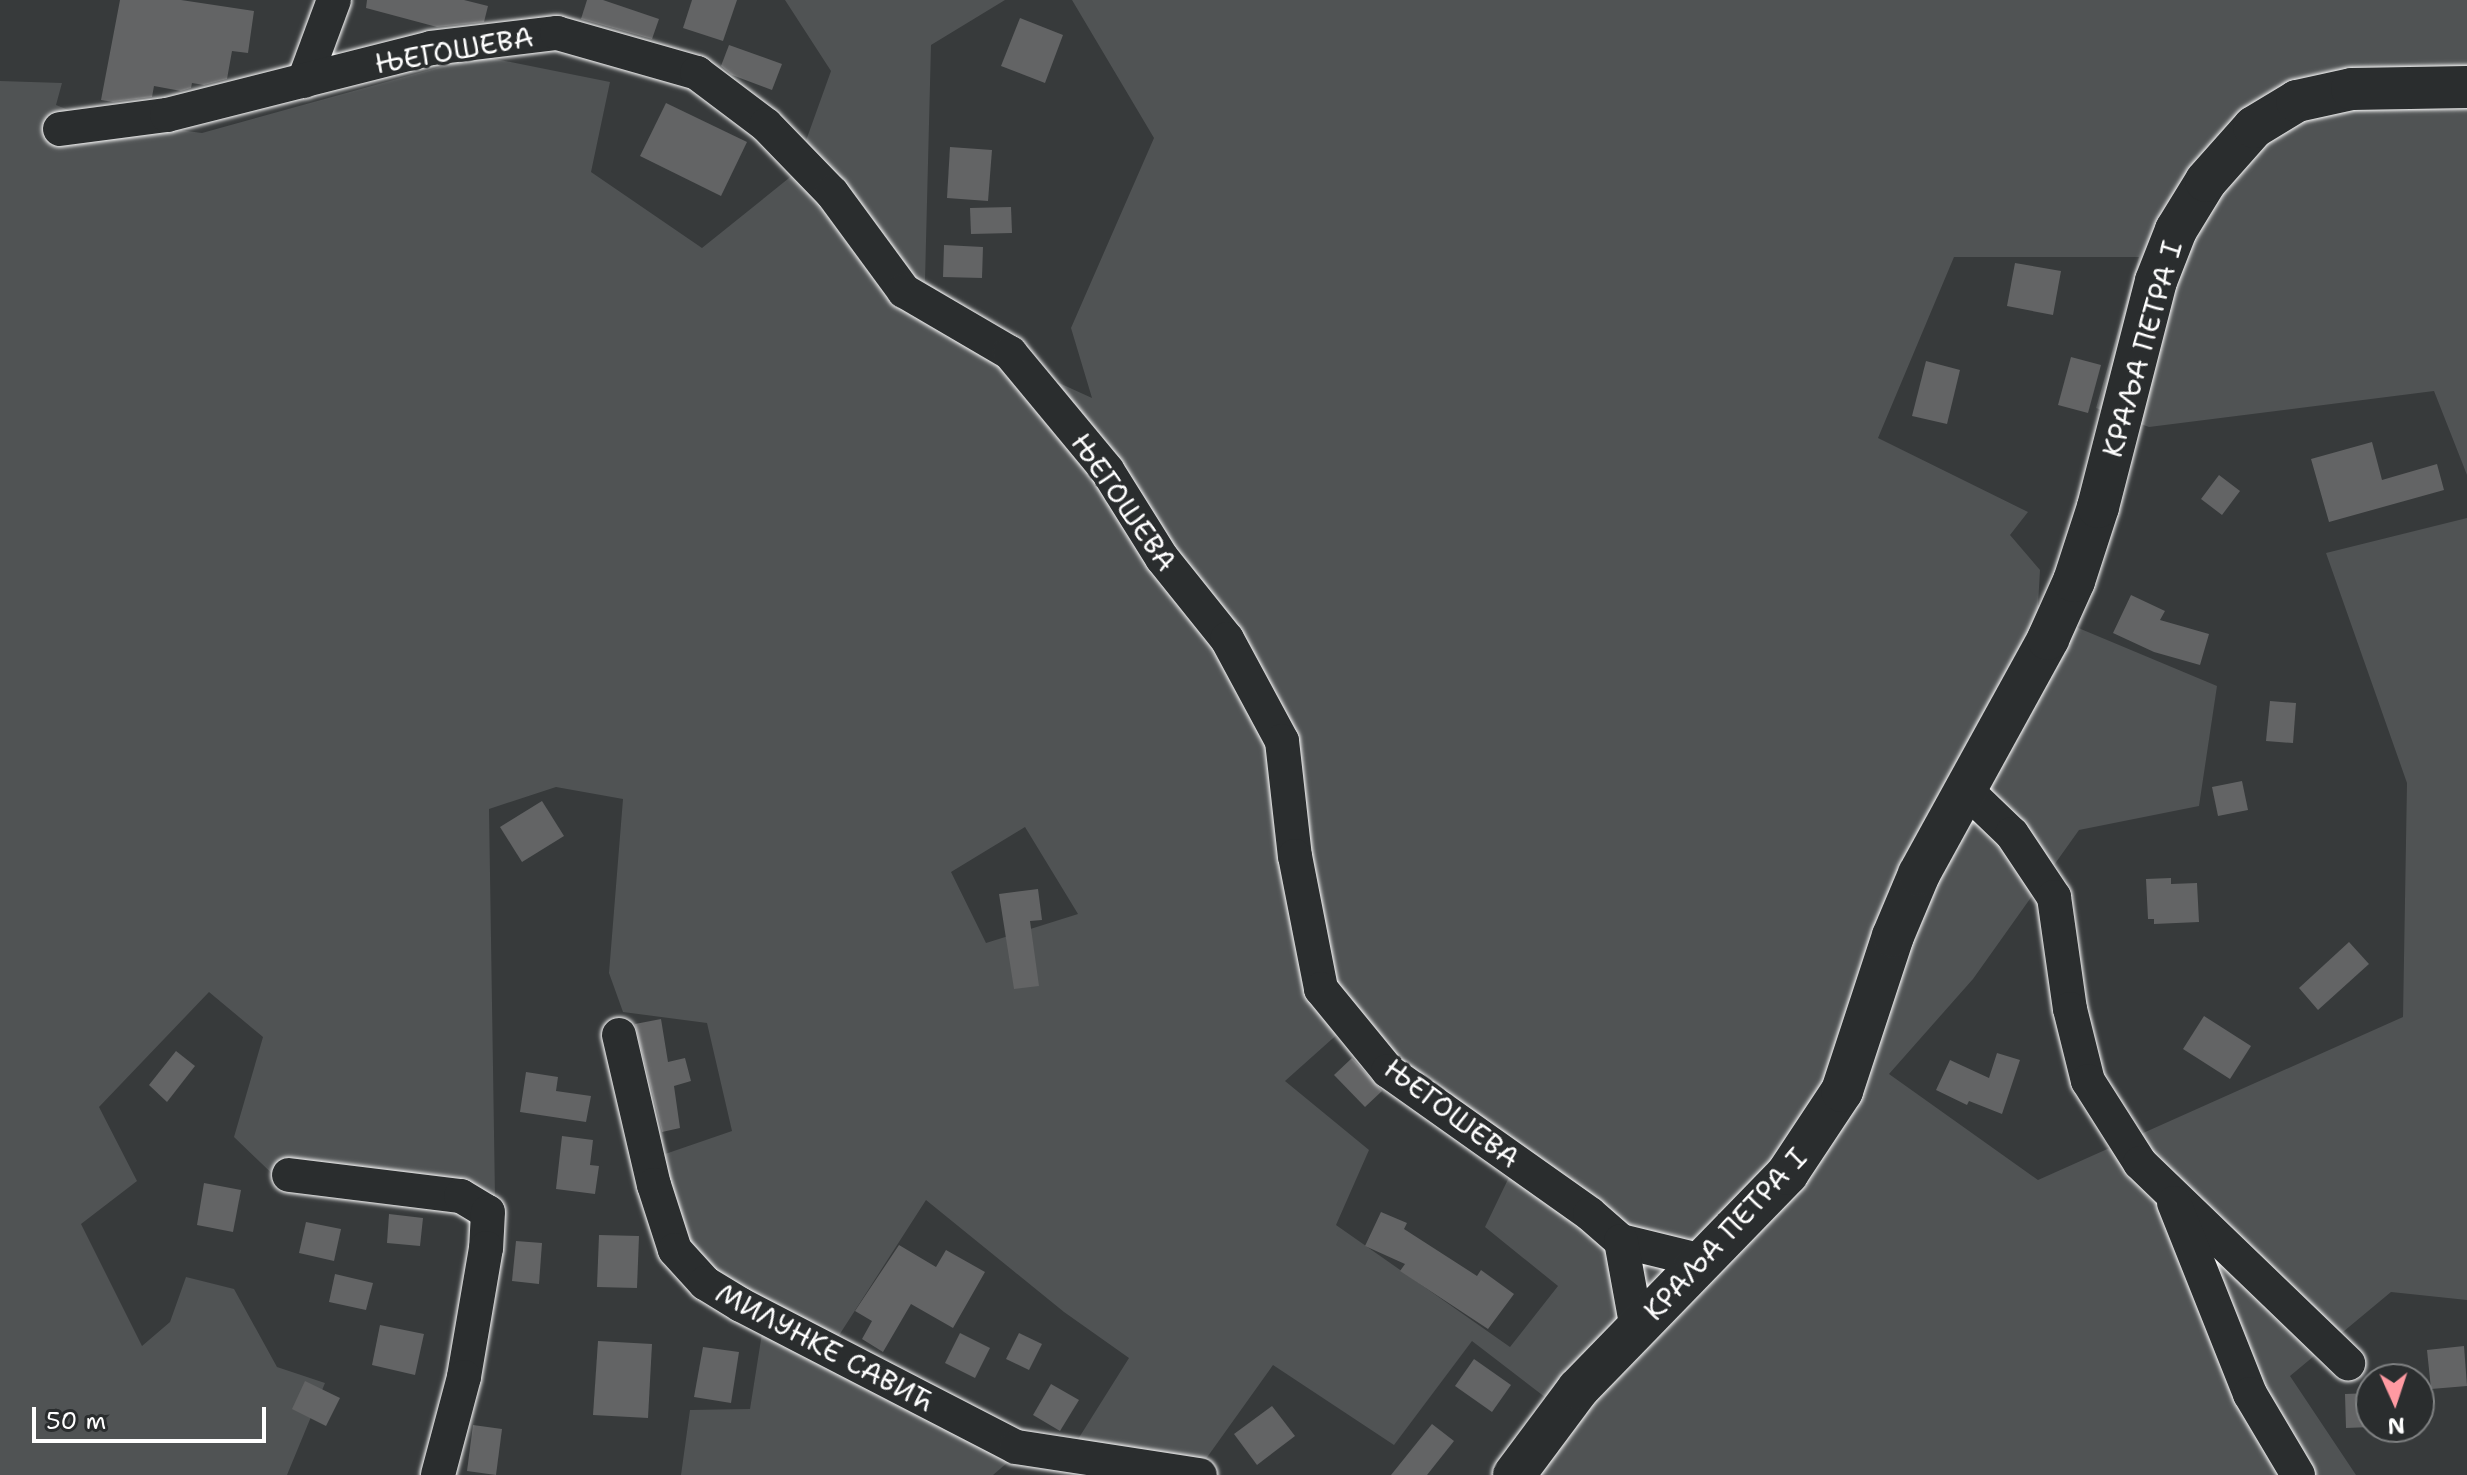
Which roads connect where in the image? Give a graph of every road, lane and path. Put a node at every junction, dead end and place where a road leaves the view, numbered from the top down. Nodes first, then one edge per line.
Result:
1 (334, 0) edge
2 (304, 81) junction
3 (2467, 87) edge
4 (60, 129) dead end
5 (1964, 788) junction
6 (619, 1035) dead end
7 (289, 1175) dead end
8 (2169, 1191) junction
9 (1621, 1241) junction
10 (1703, 1261) junction
11 (1637, 1329) junction
12 (2348, 1363) dead end
13 (438, 1475) edge
14 (1200, 1475) edge
15 (1514, 1475) edge
16 (2298, 1475) edge

1 - 2 street
2 - 4 street, ЊЕГОШЕВА
2 - 9 street, ЊЕГОШЕВА
3 - 5 street, КРАЉА ПЕТРА I
5 - 8 street
5 - 10 street, КРАЉА ПЕТРА I
6 - 14 street, МИЛУНКЕ САВИЋ
7 - 13 street
8 - 12 street
8 - 16 street
9 - 10 street, ЊЕГОШЕВА
9 - 11 street
10 - 11 street, КРАЉА ПЕТРА I
11 - 15 street, КРАЉА ПЕТРА I

